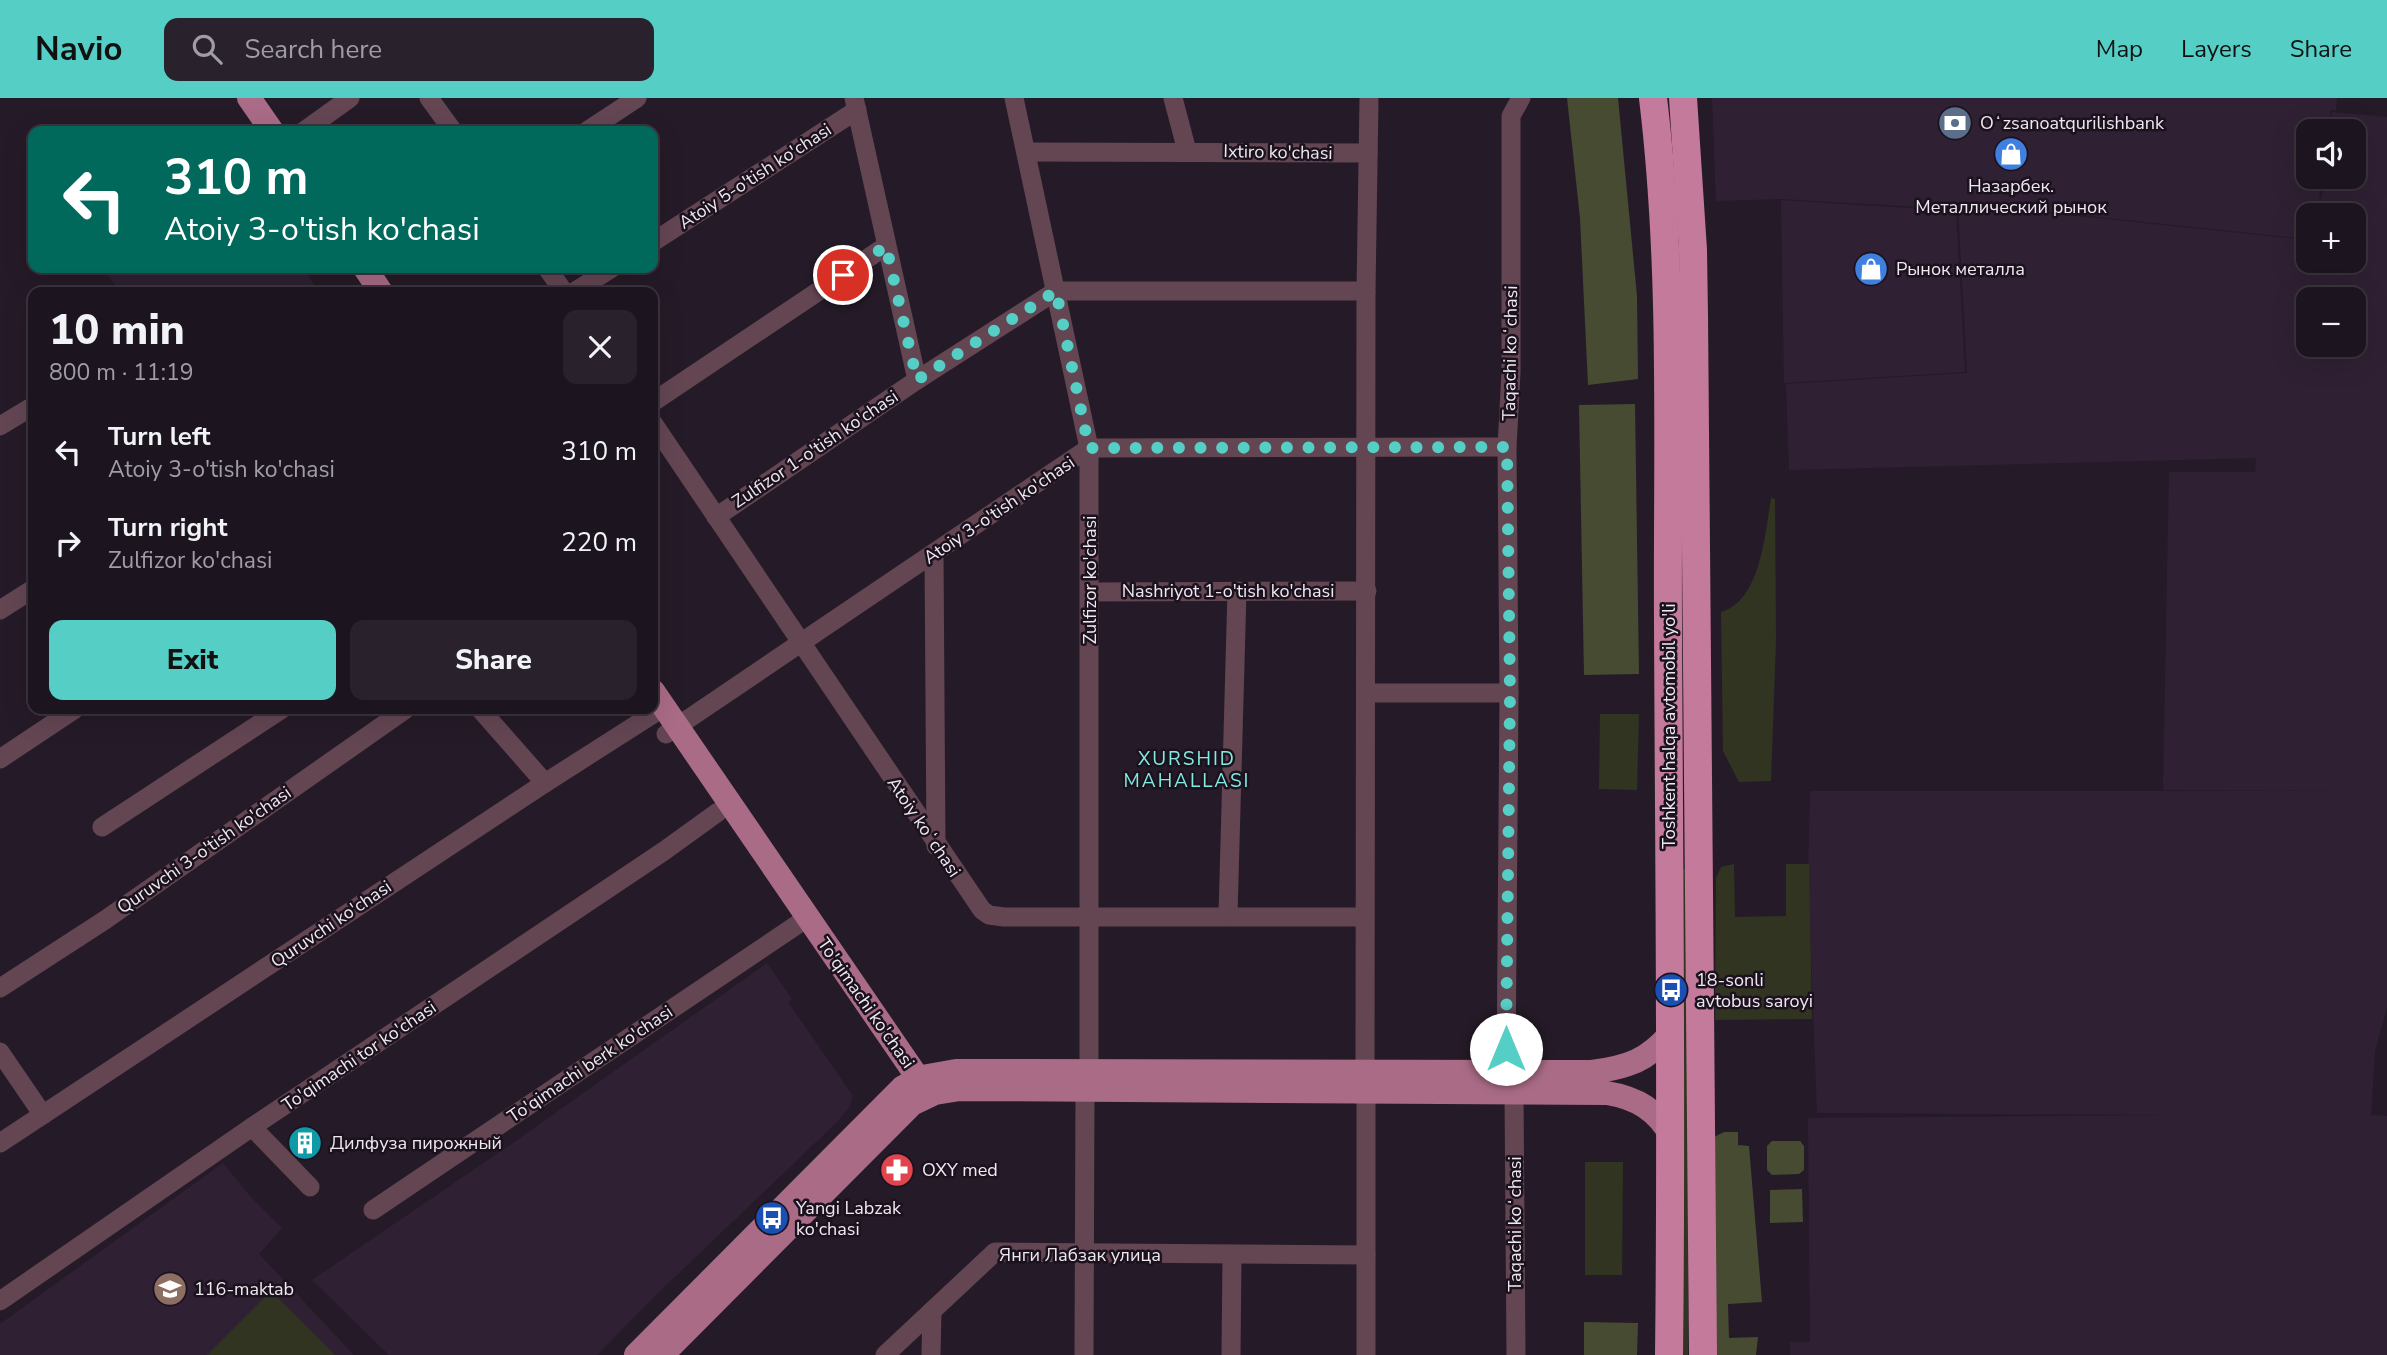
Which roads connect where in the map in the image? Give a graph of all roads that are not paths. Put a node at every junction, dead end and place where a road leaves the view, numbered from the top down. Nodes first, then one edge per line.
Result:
1 (236, 98) edge
2 (249, 98) edge
3 (350, 98) edge
4 (429, 98) edge
5 (637, 98) edge
6 (1014, 98) edge
7 (1173, 98) edge
8 (1369, 98) edge
9 (1521, 98) edge
10 (1653, 98) edge
11 (1683, 98) edge
12 (856, 104) edge
13 (255, 126) edge
14 (269, 126) edge
15 (311, 126) edge
16 (449, 126) edge
17 (595, 126) edge
18 (1187, 151) junction
19 (1026, 152) junction
20 (1368, 153) junction
21 (658, 239) edge
22 (886, 246) junction
23 (604, 273) edge
24 (582, 287) edge
25 (1056, 291) junction
26 (1366, 291) junction
27 (917, 380) junction
28 (658, 399) edge
29 (28, 409) dead end
30 (0, 426) edge
31 (658, 430) edge
32 (1507, 447) junction
33 (1089, 448) junction
34 (1367, 448) junction
35 (716, 517) junction
36 (934, 554) junction
37 (1237, 591) junction
38 (1367, 591) junction
39 (28, 592) edge
40 (1090, 592) junction
41 (0, 610) edge
42 (802, 642) junction
43 (1510, 693) junction
44 (1366, 694) junction
45 (660, 713) edge
46 (68, 714) edge
47 (274, 714) edge
48 (399, 714) edge
49 (484, 714) edge
50 (0, 759) edge
51 (545, 783) junction
52 (719, 812) junction
53 (102, 827) dead end
54 (936, 846) junction
55 (1700, 848) junction
56 (1670, 849) junction
57 (1228, 915) junction
58 (1089, 916) junction
59 (1365, 917) junction
60 (801, 922) junction
61 (0, 988) edge
62 (1671, 1032) junction
63 (0, 1052) edge
64 (1087, 1080) junction
65 (1366, 1082) junction
66 (1510, 1082) junction
67 (1576, 1082) junction
68 (915, 1087) junction
69 (43, 1115) junction
70 (252, 1127) junction
71 (1672, 1137) junction
72 (0, 1143) edge
73 (310, 1187) dead end
74 (373, 1210) dead end
75 (1086, 1252) junction
76 (1232, 1255) junction
77 (1366, 1255) junction
78 (0, 1301) edge
79 (932, 1311) junction
80 (636, 1355) edge
81 (662, 1355) edge
82 (885, 1355) edge
83 (931, 1355) edge
84 (1084, 1355) edge
85 (1231, 1355) edge
86 (1366, 1355) edge
87 (1516, 1355) edge
88 (1670, 1355) edge
89 (1703, 1355) edge

1 - 13 main road
2 - 14 main road
3 - 15 street
4 - 16 street
5 - 17 street
6 - 19 street, Zulfizor ko'chasi
7 - 18 street
8 - 20 street
9 - 32 street, Taqachi koʻchasi
10 - 56 highway, Toshkent halqa avtomobil yo'li
11 - 55 highway, Toshkent halqa avtomobil yo'li
12 - 21 street, Atoiy 5-o'tish ko'chasi
12 - 22 street
18 - 19 street, Ixtiro ko'chasi
18 - 20 street, Ixtiro ko'chasi
19 - 25 street, Zulfizor ko'chasi
20 - 26 street
22 - 27 street
22 - 28 street
23 - 24 street
25 - 26 street
25 - 27 street, Zulfizor 1-o'tish ko'chasi
25 - 33 street, Zulfizor ko'chasi
26 - 34 street
27 - 35 street, Zulfizor 1-o'tish ko'chasi
29 - 30 street
31 - 35 street, Atoiy koʻchasi
32 - 34 street, Atoiy 3-o'tish ko'chasi
32 - 43 street, Taqachi koʻchasi
33 - 34 street, Atoiy 3-o'tish ko'chasi
33 - 36 street, Atoiy 3-o'tish ko'chasi
33 - 40 street, Zulfizor ko'chasi
34 - 38 street
35 - 42 street, Atoiy koʻchasi
36 - 42 street, Atoiy 3-o'tish ko'chasi
36 - 54 street
37 - 38 street, Nashriyot 1-o'tish ko'chasi
37 - 40 street, Nashriyot 1-o'tish ko'chasi
37 - 57 street
38 - 44 street
39 - 41 street
40 - 58 street, Zulfizor ko'chasi
42 - 45 street, Atoiy 3-o'tish ko'chasi
42 - 54 street, Atoiy koʻchasi
43 - 44 street
43 - 66 street, Taqachi koʻchasi
44 - 59 street
45 - 51 street, Quruvchi ko'chasi
45 - 52 main road, To'qimachi ko'chasi
45 - 60 main road, To'qimachi ko'chasi
46 - 50 street
47 - 53 street
48 - 61 street, Quruvchi 3-o'tish ko'chasi
49 - 51 street
51 - 69 street, Quruvchi ko'chasi
52 - 60 main road, To'qimachi ko'chasi
52 - 70 street, To'qimachi tor ko'chasi
54 - 58 street, Atoiy koʻchasi
55 - 56 highway
55 - 89 highway, Toshkent halqa avtomobil yo'li
56 - 62 highway, Toshkent halqa avtomobil yo'li
57 - 58 street, Atoiy koʻchasi
57 - 59 street, Atoiy koʻchasi
58 - 64 street, Zulfizor ko'chasi
59 - 65 street
60 - 68 main road, To'qimachi ko'chasi
60 - 74 street, To'qimachi berk ko'chasi
62 - 67 main road
62 - 71 highway, Toshkent halqa avtomobil yo'li
63 - 69 street
64 - 65 main road
64 - 68 main road
64 - 75 street, Zulfizor ko'chasi
65 - 66 main road
65 - 77 street
66 - 67 main road
66 - 87 street, Taqachi koʻchasi
67 - 71 main road
68 - 80 main road
68 - 81 main road
69 - 72 street, Quruvchi ko'chasi
70 - 73 street
70 - 78 street, To'qimachi tor ko'chasi
71 - 88 highway, Toshkent halqa avtomobil yo'li
75 - 76 street, Янги Лабзак улица
75 - 79 street, Янги Лабзак улица
75 - 84 street, Zulfizor ko'chasi
76 - 77 street, Янги Лабзак улица
76 - 85 street
77 - 86 street
79 - 82 street, Янги Лабзак улица
79 - 83 street

